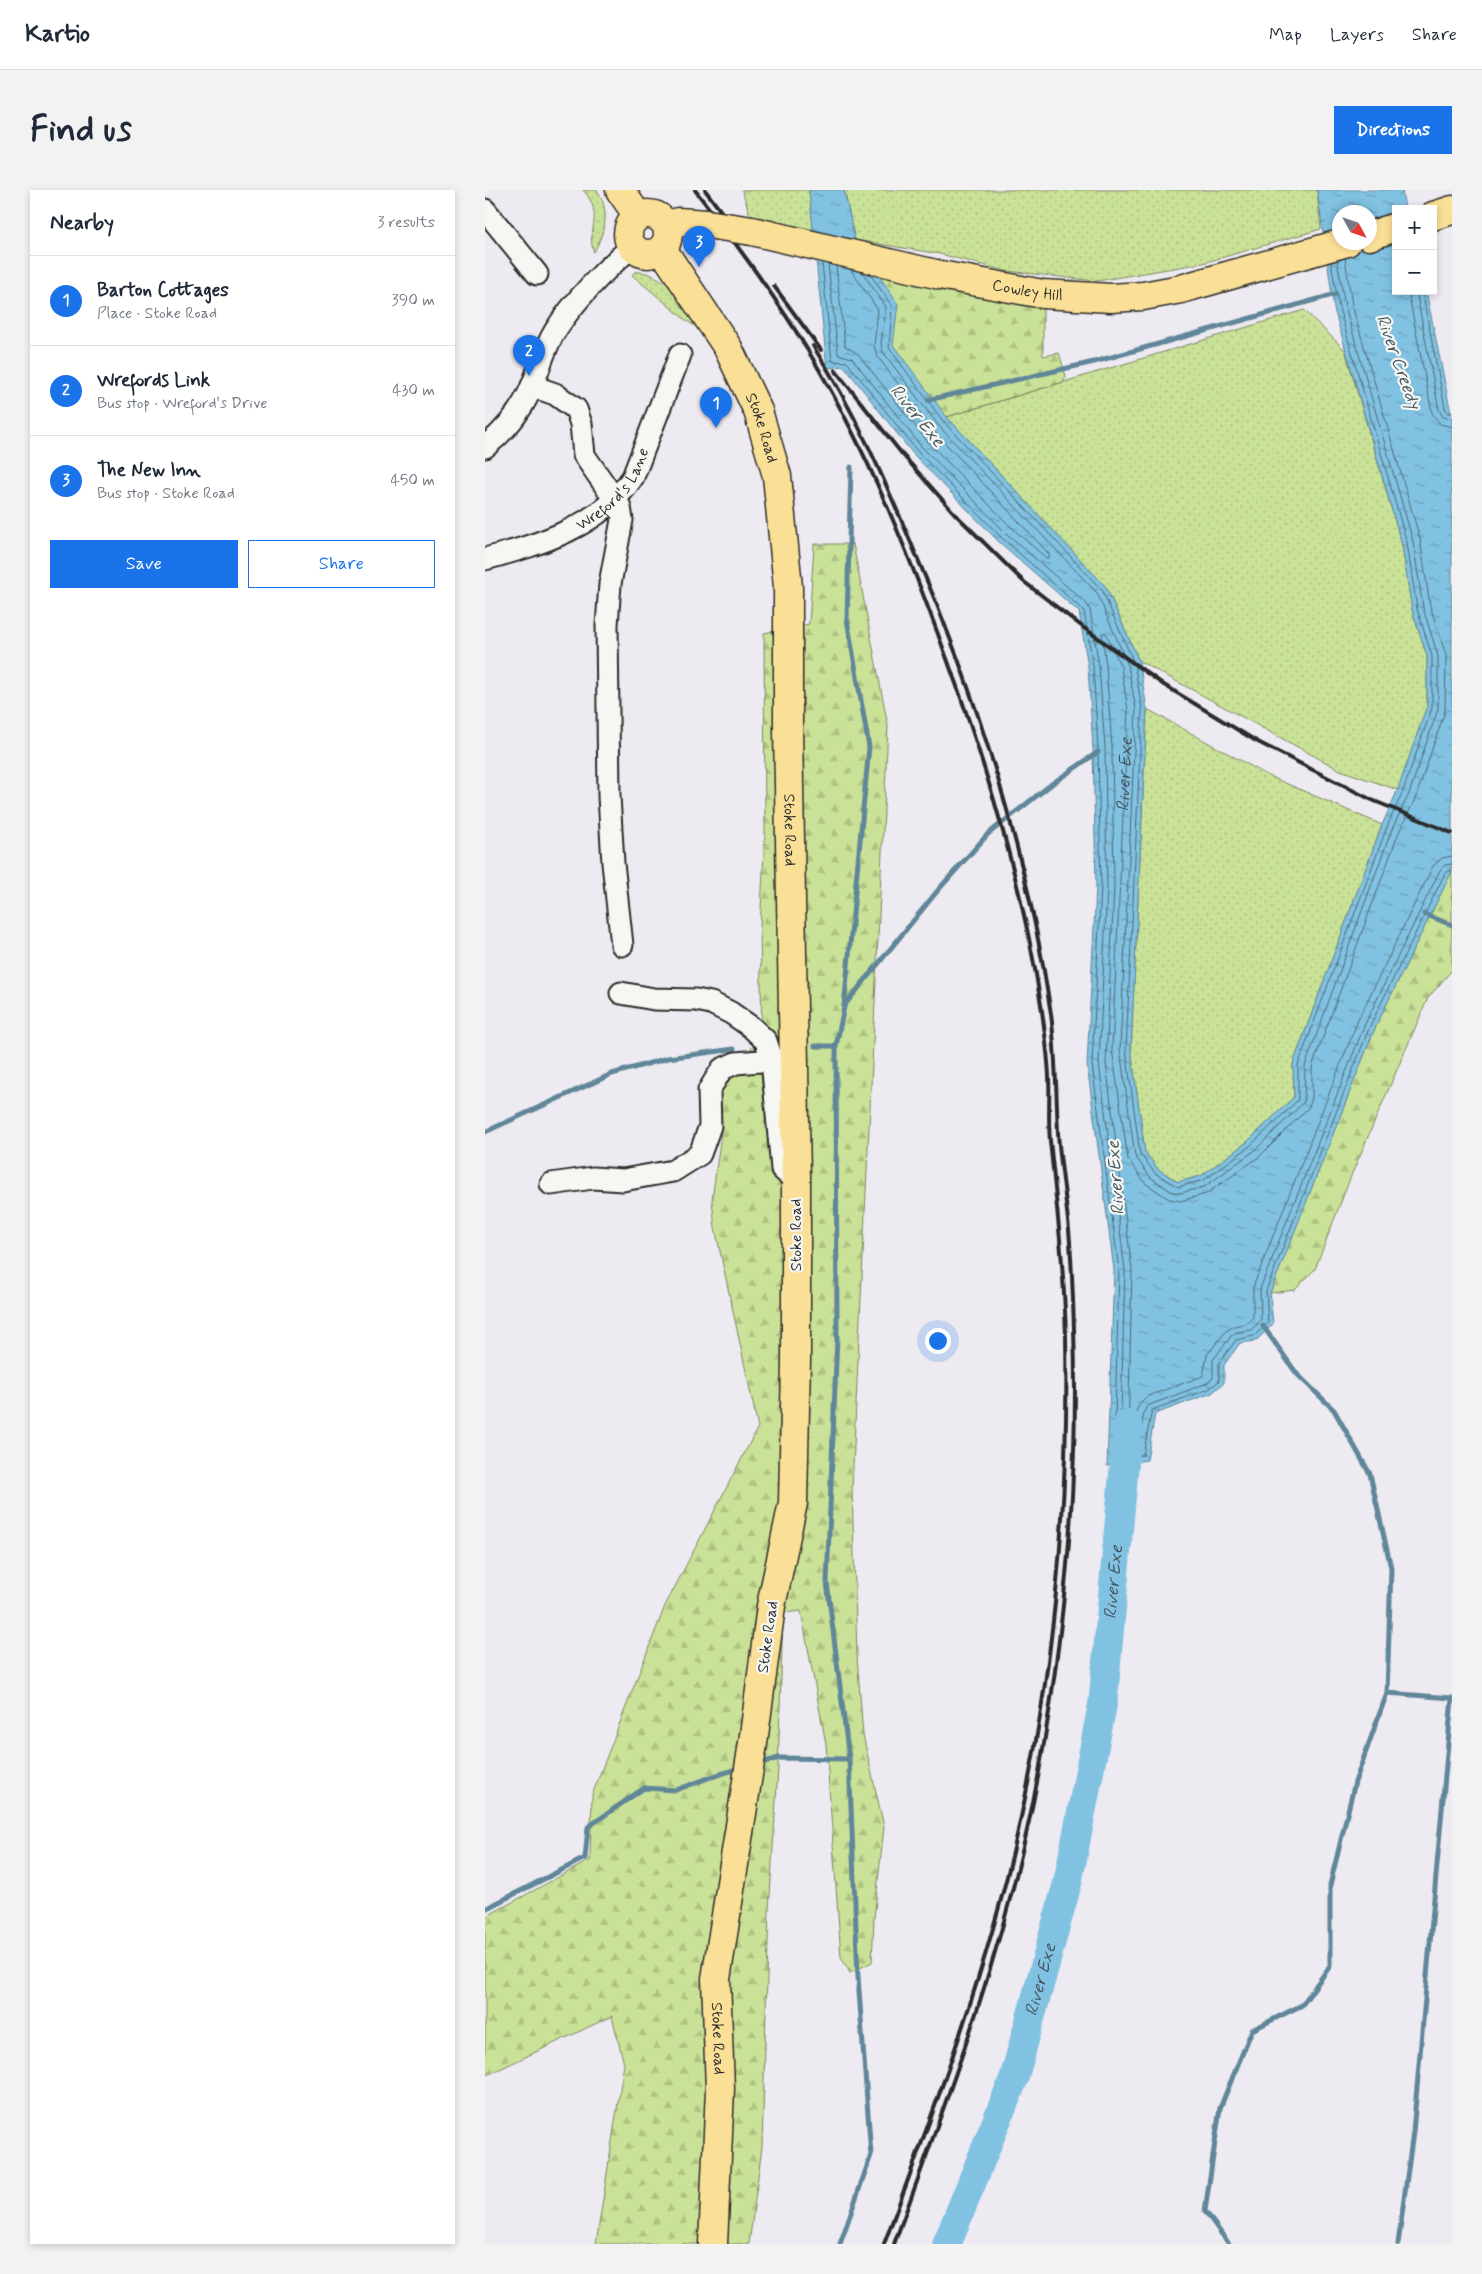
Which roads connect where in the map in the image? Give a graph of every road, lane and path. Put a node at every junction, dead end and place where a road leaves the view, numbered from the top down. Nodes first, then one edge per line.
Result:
1 (620, 190) edge
2 (485, 210) edge
3 (639, 216) junction
4 (1392, 229) edge
5 (1377, 234) edge
6 (665, 237) junction
7 (632, 247) junction
8 (1332, 247) edge
9 (537, 274) dead end
10 (680, 355) dead end
11 (532, 386) junction
12 (485, 447) edge
13 (615, 499) junction
14 (485, 559) edge
15 (622, 945) dead end
16 (621, 993) dead end
17 (773, 1060) junction
18 (797, 1178) junction
19 (551, 1184) dead end
20 (713, 2244) edge

1 - 3 main road
2 - 9 street
3 - 6 main road
3 - 7 main road
4 - 5 main road
6 - 7 main road
6 - 8 main road, Cowley Hill, bridge
6 - 18 main road, Stoke Road
7 - 11 street
10 - 13 street, Wreford's Lane
11 - 12 street
11 - 13 street
13 - 14 street, Wreford's Lane
13 - 15 street
16 - 17 street
17 - 18 street
17 - 19 street
18 - 20 main road, Stoke Road

